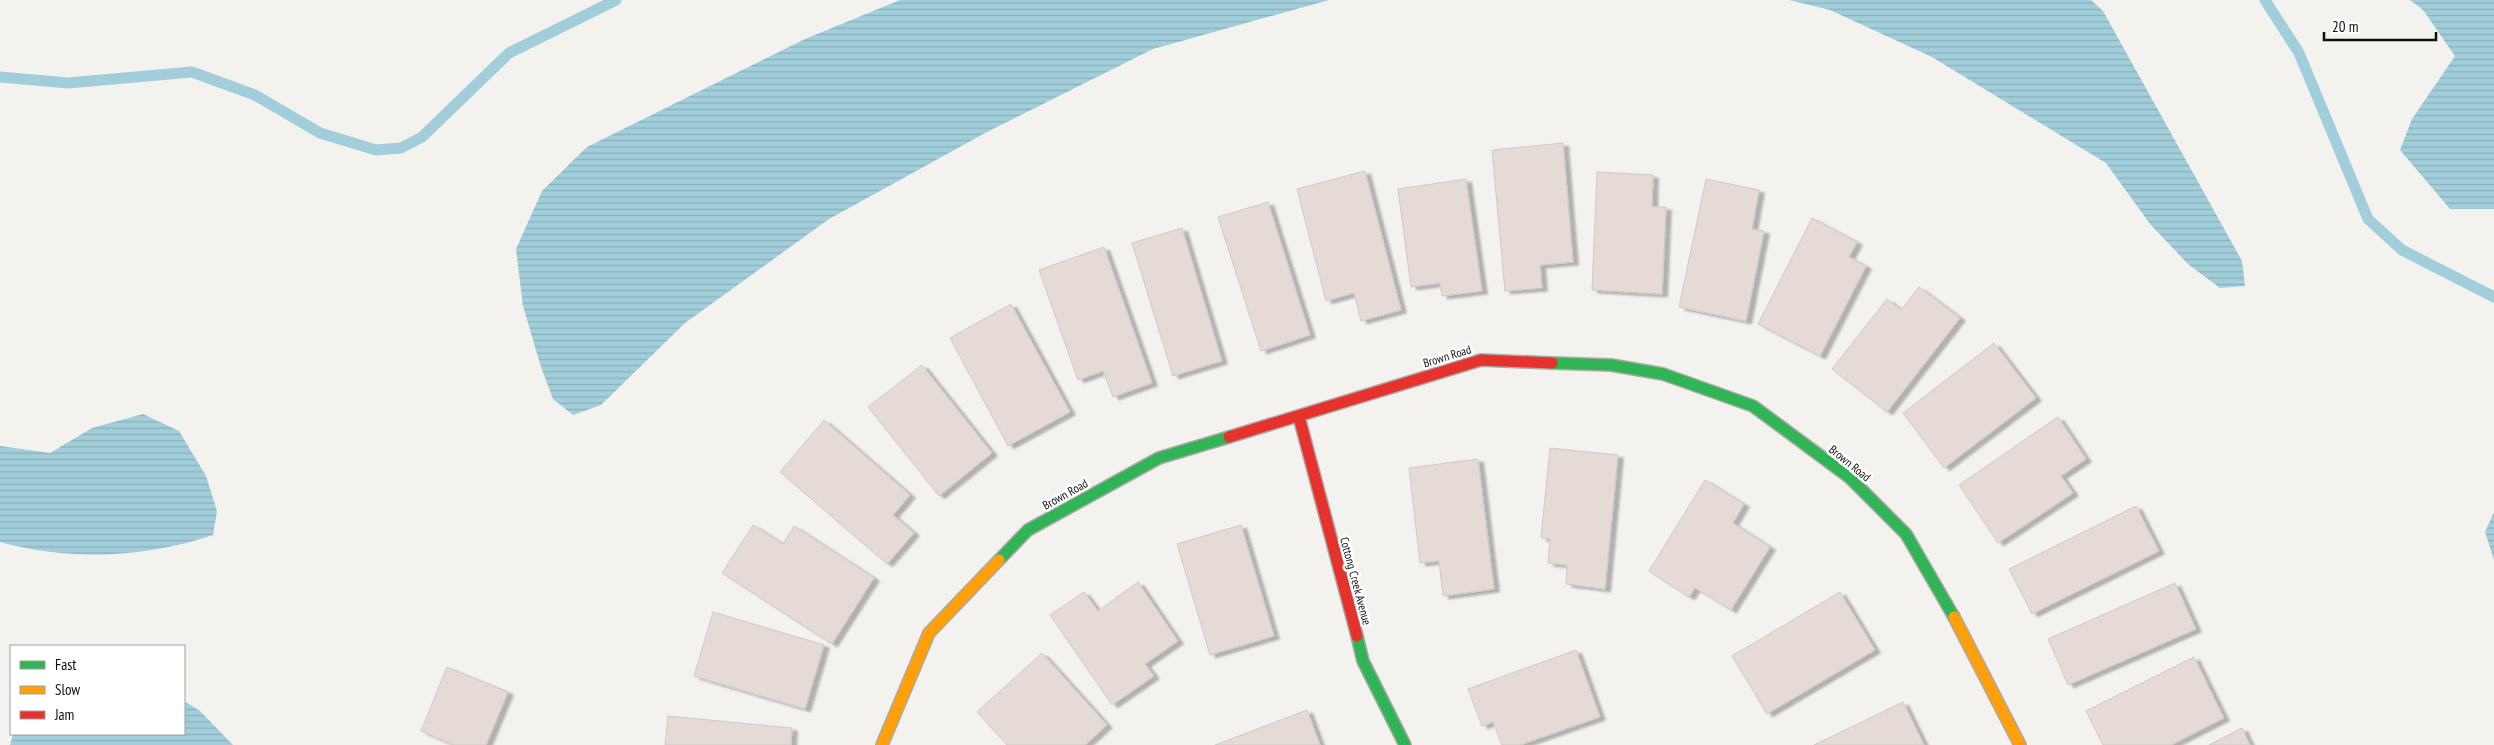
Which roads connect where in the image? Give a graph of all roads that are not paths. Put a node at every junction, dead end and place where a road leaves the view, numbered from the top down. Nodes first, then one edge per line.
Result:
1 (1299, 417) junction
2 (882, 745) edge
3 (1405, 745) edge
4 (2020, 745) edge

1 - 2 street, Brown Road
1 - 3 street, Cottong Creek Avenue
1 - 4 street, Brown Road

